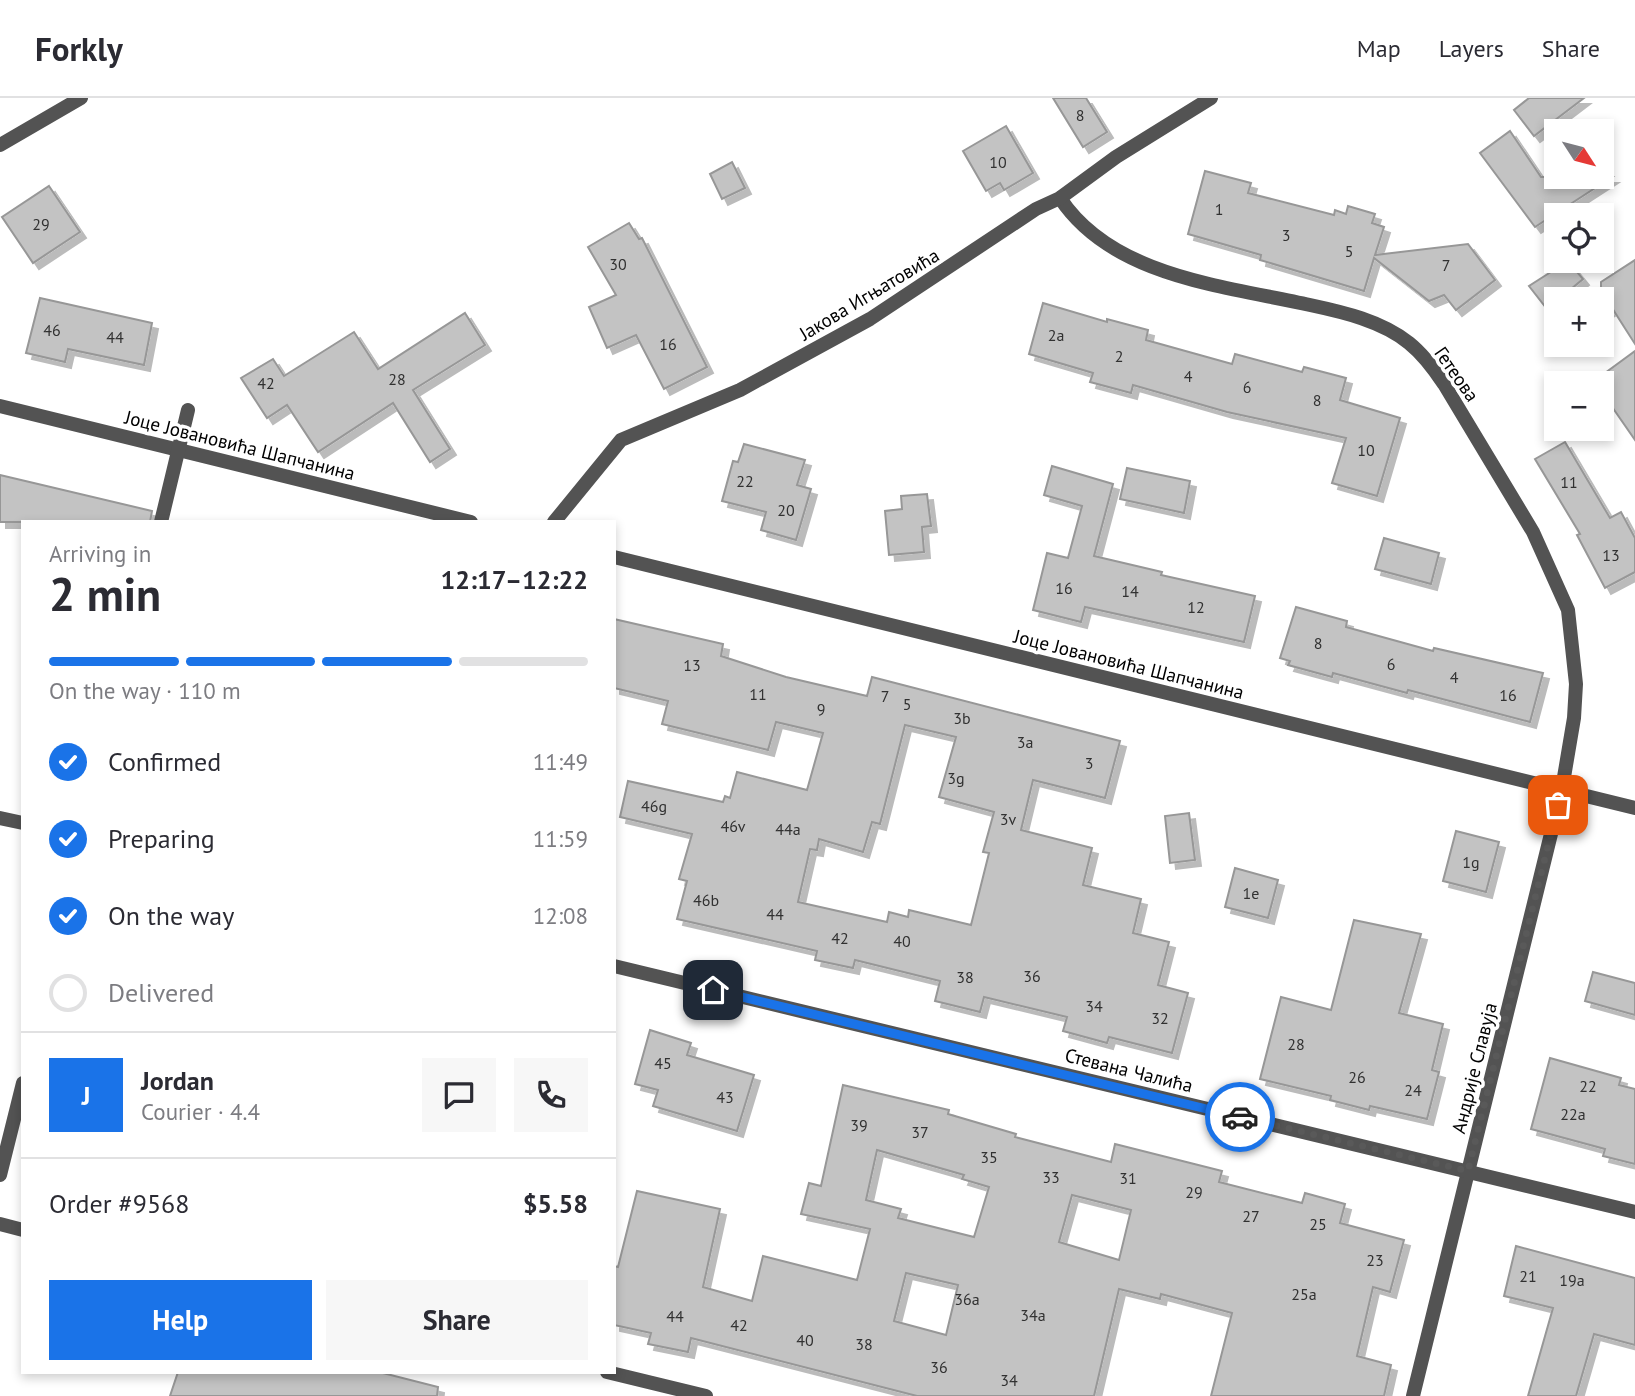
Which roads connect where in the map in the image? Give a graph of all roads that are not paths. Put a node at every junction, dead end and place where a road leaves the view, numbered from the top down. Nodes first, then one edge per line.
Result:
1 (81, 98) edge
2 (1211, 98) edge
3 (0, 145) edge
4 (1060, 198) junction
5 (0, 406) edge
6 (188, 410) dead end
7 (178, 449) junction
8 (161, 520) edge
9 (463, 520) edge
10 (556, 520) edge
11 (616, 557) edge
12 (1562, 789) junction
13 (1635, 808) edge
14 (0, 818) edge
15 (21, 823) edge
16 (616, 966) edge
17 (21, 1091) edge
18 (1468, 1171) junction
19 (0, 1175) edge
20 (1635, 1212) edge
21 (0, 1224) edge
22 (21, 1229) edge
23 (615, 1374) edge
24 (706, 1396) edge
25 (1413, 1396) edge

1 - 3 street
2 - 4 street, Јакова Игњатовића
4 - 10 street, Јакова Игњатовића
4 - 12 street, Гетеова
5 - 7 street, Јоце Јовановића Шапчанина
6 - 7 street
7 - 8 street
7 - 9 street, Јоце Јовановића Шапчанина
11 - 12 street, Јоце Јовановића Шапчанина
12 - 13 street, Јоце Јовановића Шапчанина
12 - 18 street, Андрије Славуја
14 - 15 street
16 - 18 street, Стевана Чалића
17 - 19 street
18 - 20 street, Стевана Чалића
18 - 25 street, Андрије Славуја
21 - 22 street
23 - 24 street

